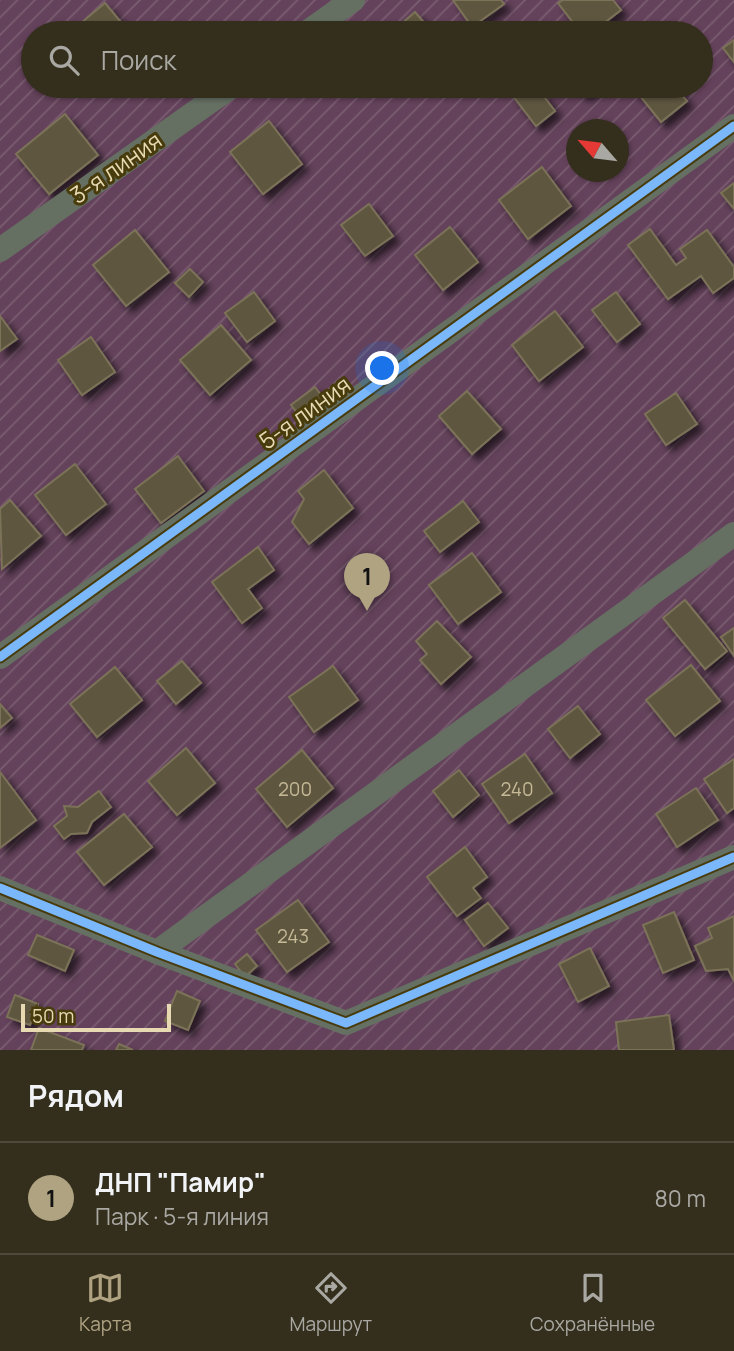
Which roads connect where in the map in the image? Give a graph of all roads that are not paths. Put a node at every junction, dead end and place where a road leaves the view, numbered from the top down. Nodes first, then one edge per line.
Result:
1 (353, 0) edge
2 (323, 21) edge
3 (215, 98) edge
4 (734, 126) edge
5 (0, 250) edge
6 (734, 534) edge
7 (0, 657) edge
8 (734, 857) edge
9 (0, 888) edge
10 (157, 951) junction

1 - 2 street
3 - 5 street, 3-я линия
4 - 7 street, 5-я линия
6 - 10 street
8 - 10 street
9 - 10 street

